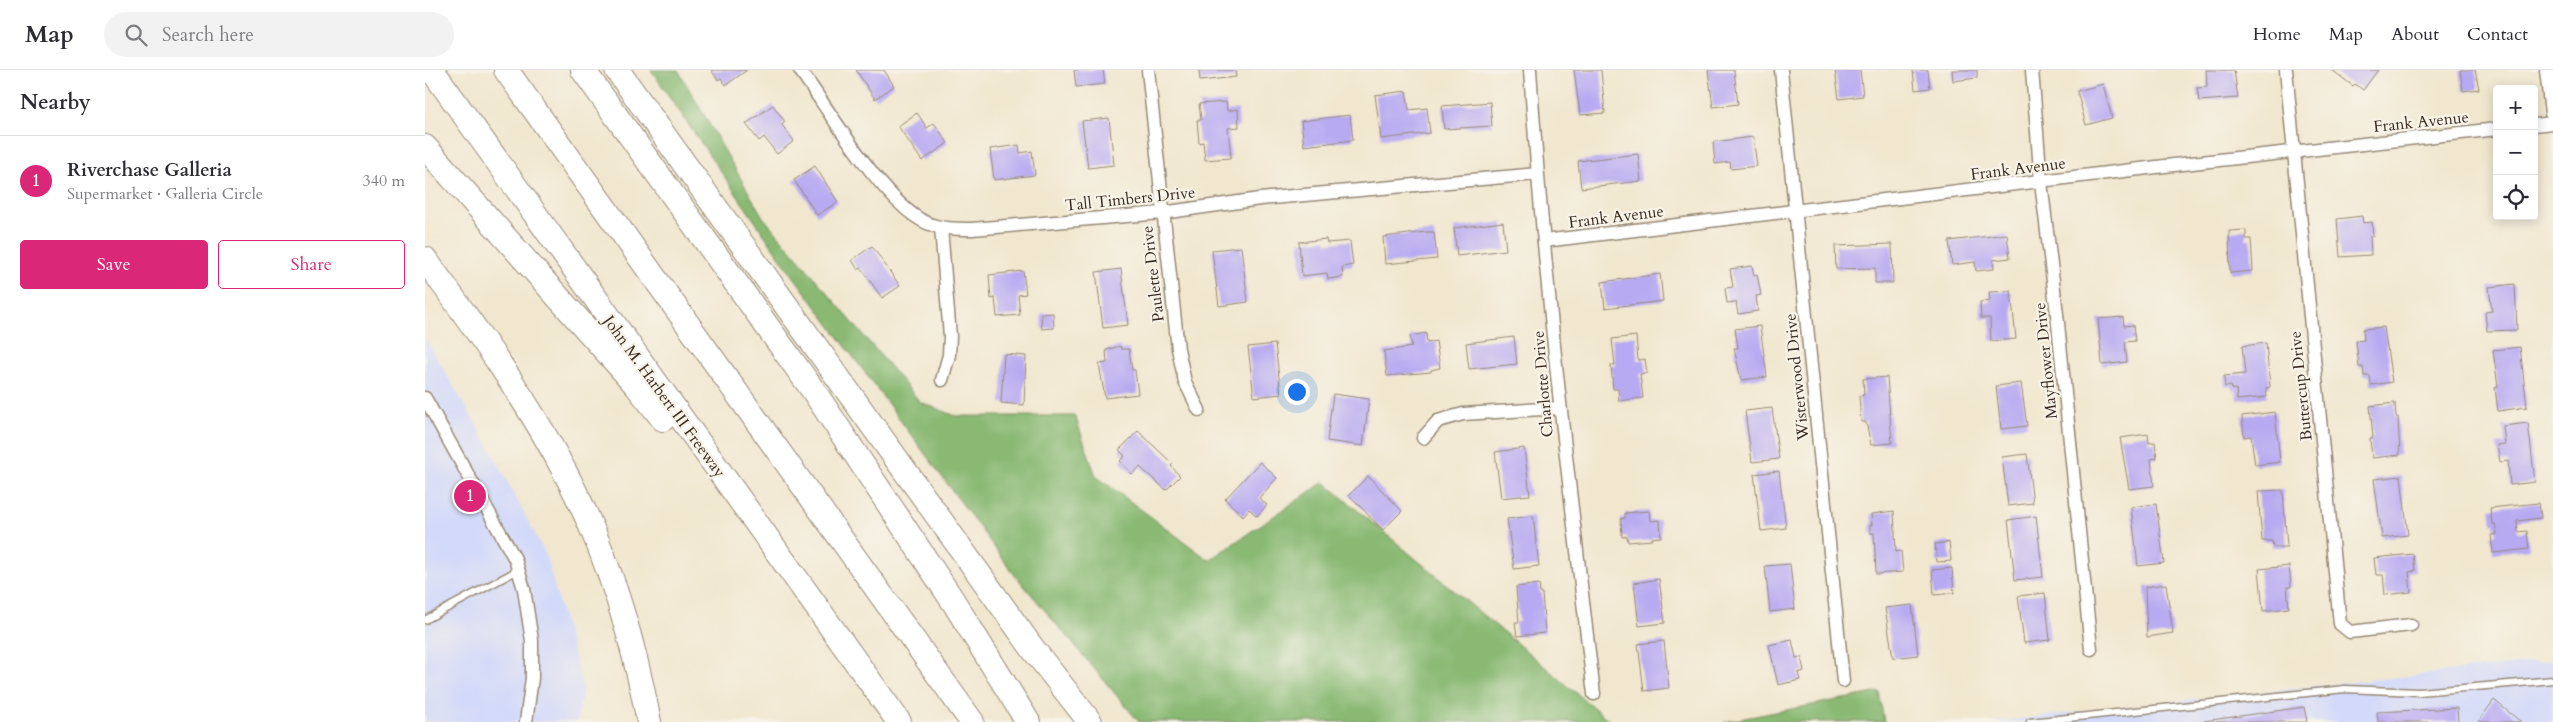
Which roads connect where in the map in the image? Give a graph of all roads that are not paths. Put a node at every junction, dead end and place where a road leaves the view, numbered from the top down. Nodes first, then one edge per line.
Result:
1 (432, 70) edge
2 (506, 70) edge
3 (583, 70) edge
4 (617, 70) edge
5 (800, 70) edge
6 (1148, 70) edge
7 (1530, 70) edge
8 (1781, 70) edge
9 (2032, 70) edge
10 (2286, 70) edge
11 (2548, 70) edge
12 (2553, 113) edge
13 (2553, 123) edge
14 (2538, 125) edge
15 (2493, 129) edge
16 (425, 148) edge
17 (2294, 152) junction
18 (1537, 174) junction
19 (2041, 182) junction
20 (1795, 210) junction
21 (1162, 213) junction
22 (941, 228) junction
23 (1544, 240) junction
24 (425, 258) edge
25 (941, 380) dead end
26 (425, 398) edge
27 (1559, 408) junction
28 (1199, 410) dead end
29 (1423, 438) dead end
30 (518, 570) junction
31 (425, 620) edge
32 (2411, 625) dead end
33 (835, 633) junction
34 (2091, 649) dead end
35 (2553, 680) edge
36 (1843, 681) dead end
37 (1594, 694) dead end
38 (526, 722) edge
39 (649, 722) edge
40 (899, 722) edge
41 (972, 722) edge
42 (1029, 722) edge
43 (1090, 722) edge
44 (2031, 722) edge

1 - 33 highway, John M. Harbert III Freeway
2 - 41 highway
3 - 42 highway
4 - 43 highway
5 - 22 street, Tall Timbers Drive
6 - 21 street, Paulette Drive
7 - 18 street, Charlotte Drive
8 - 20 street, Wisterwood Drive
9 - 19 street, Mayflower Drive
10 - 17 street, Buttercup Drive
11 - 12 street
13 - 14 street
15 - 17 street, Frank Avenue
16 - 33 highway
17 - 19 street, Frank Avenue
17 - 32 street, Buttercup Drive
18 - 21 street, Tall Timbers Drive
18 - 23 street, Charlotte Drive
19 - 20 street, Frank Avenue
19 - 34 street, Mayflower Drive
20 - 23 street, Frank Avenue
20 - 36 street, Wisterwood Drive
21 - 22 street, Tall Timbers Drive
21 - 28 street, Paulette Drive
22 - 25 street
23 - 27 street, Charlotte Drive
24 - 39 highway
26 - 30 street
27 - 29 street
27 - 37 street, Charlotte Drive
30 - 31 lane
30 - 38 street
33 - 40 highway, John M. Harbert III Freeway
35 - 44 lane

